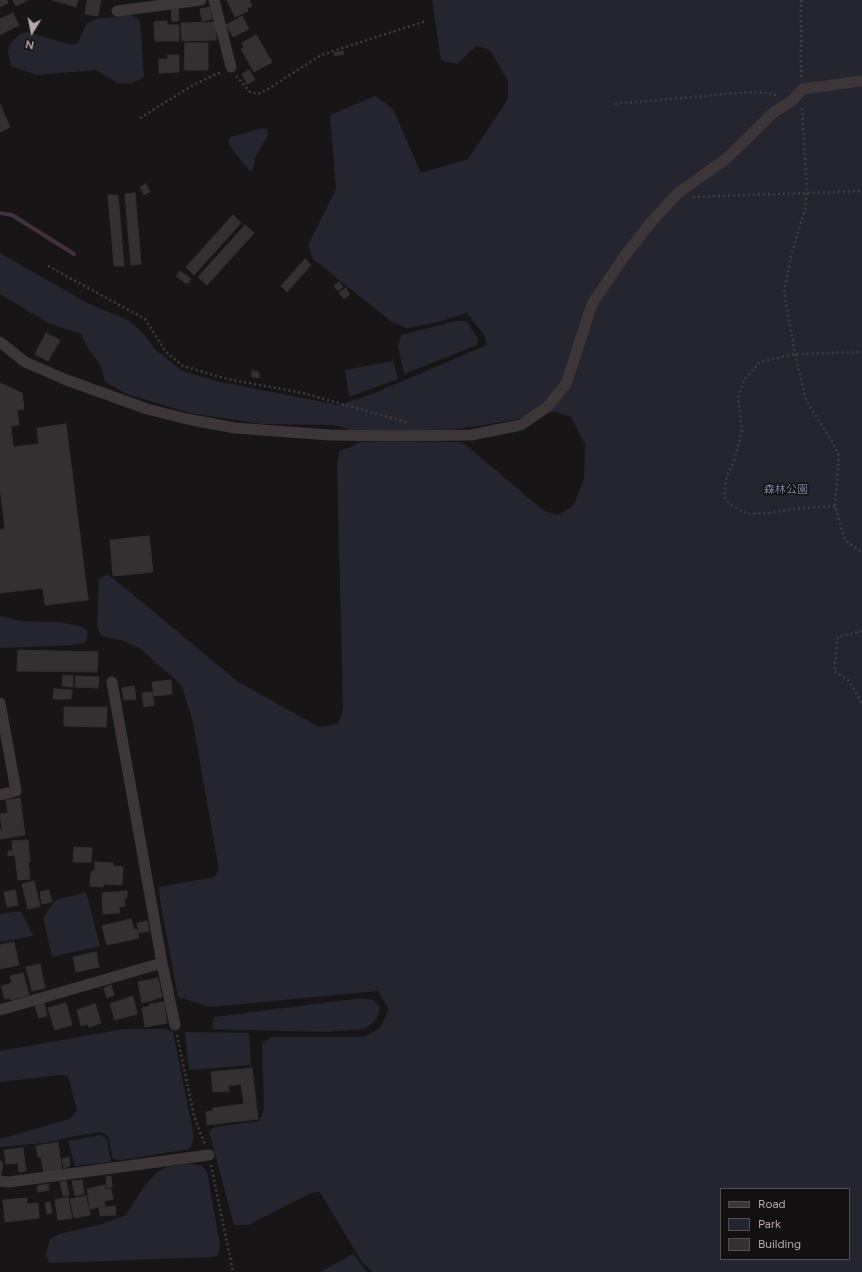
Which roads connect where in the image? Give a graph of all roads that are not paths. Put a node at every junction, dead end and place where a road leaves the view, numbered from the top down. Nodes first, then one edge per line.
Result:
1 (201, 0) edge
2 (214, 0) edge
3 (117, 11) dead end
4 (231, 67) road end
5 (862, 82) edge
6 (0, 342) edge
7 (112, 682) dead end
8 (0, 703) edge
9 (0, 795) edge
10 (162, 963) junction
11 (0, 1010) edge
12 (175, 1025) dead end
13 (209, 1155) dead end
14 (0, 1181) edge

1 - 3 street
2 - 4 street
5 - 6 street
7 - 10 street
8 - 9 street
10 - 11 street
10 - 12 street
13 - 14 street

